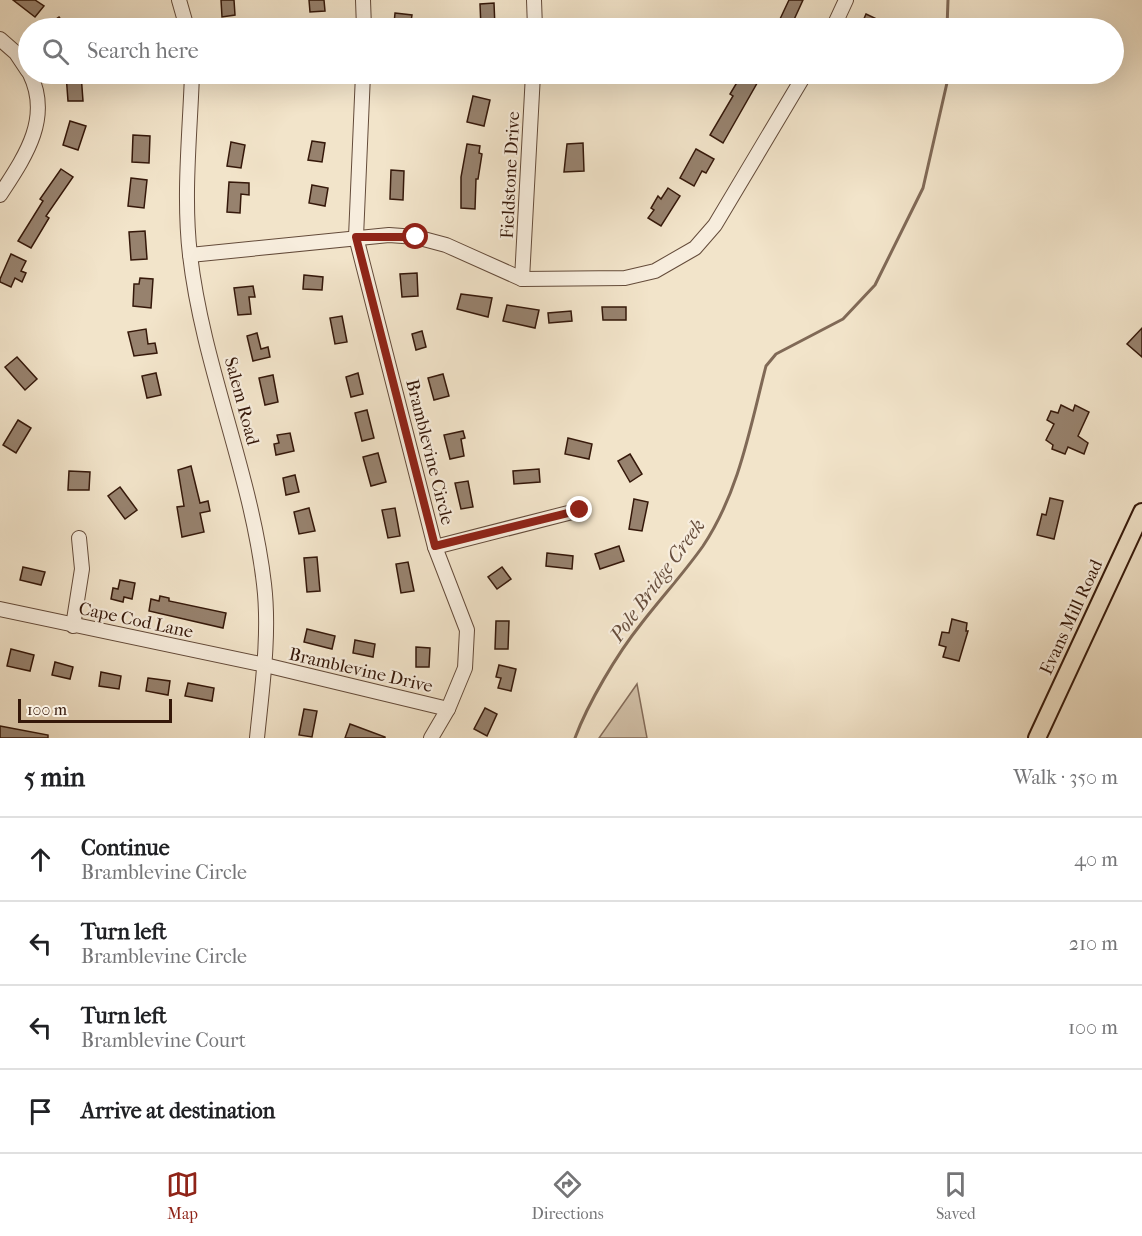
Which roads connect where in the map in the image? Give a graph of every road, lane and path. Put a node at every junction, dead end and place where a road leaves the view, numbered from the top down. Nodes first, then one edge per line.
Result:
1 (179, 0) edge
2 (363, 0) edge
3 (534, 0) edge
4 (846, 0) edge
5 (184, 18) edge
6 (364, 18) edge
7 (535, 18) edge
8 (838, 18) edge
9 (0, 39) edge
10 (18, 55) edge
11 (32, 84) edge
12 (192, 84) edge
13 (363, 84) edge
14 (532, 84) edge
15 (800, 84) edge
16 (0, 195) edge
17 (356, 237) junction
18 (190, 255) junction
19 (522, 279) junction
20 (580, 510) dead end
21 (1142, 512) edge
22 (79, 538) dead end
23 (435, 546) junction
24 (0, 609) edge
25 (73, 626) junction
26 (265, 665) junction
27 (448, 709) junction
28 (257, 738) edge
29 (431, 738) edge
30 (1037, 738) edge

1 - 5 street
2 - 6 street
3 - 7 street
4 - 8 street
9 - 10 street
11 - 16 street
12 - 18 street, Salem Road
13 - 17 street, Bramblevine Circle
14 - 19 street, Fieldstone Drive
15 - 19 street
17 - 18 street
17 - 19 street
17 - 23 street, Bramblevine Circle
18 - 26 street, Salem Road
20 - 23 street
21 - 30 main road, Evans Mill Road
22 - 25 street
23 - 27 street, Bramblevine Circle
24 - 25 street, Cape Cod Lane
25 - 26 street, Cape Cod Lane
26 - 27 street, Bramblevine Drive
26 - 28 street, Salem Road
27 - 29 street, Bramblevine Circle

